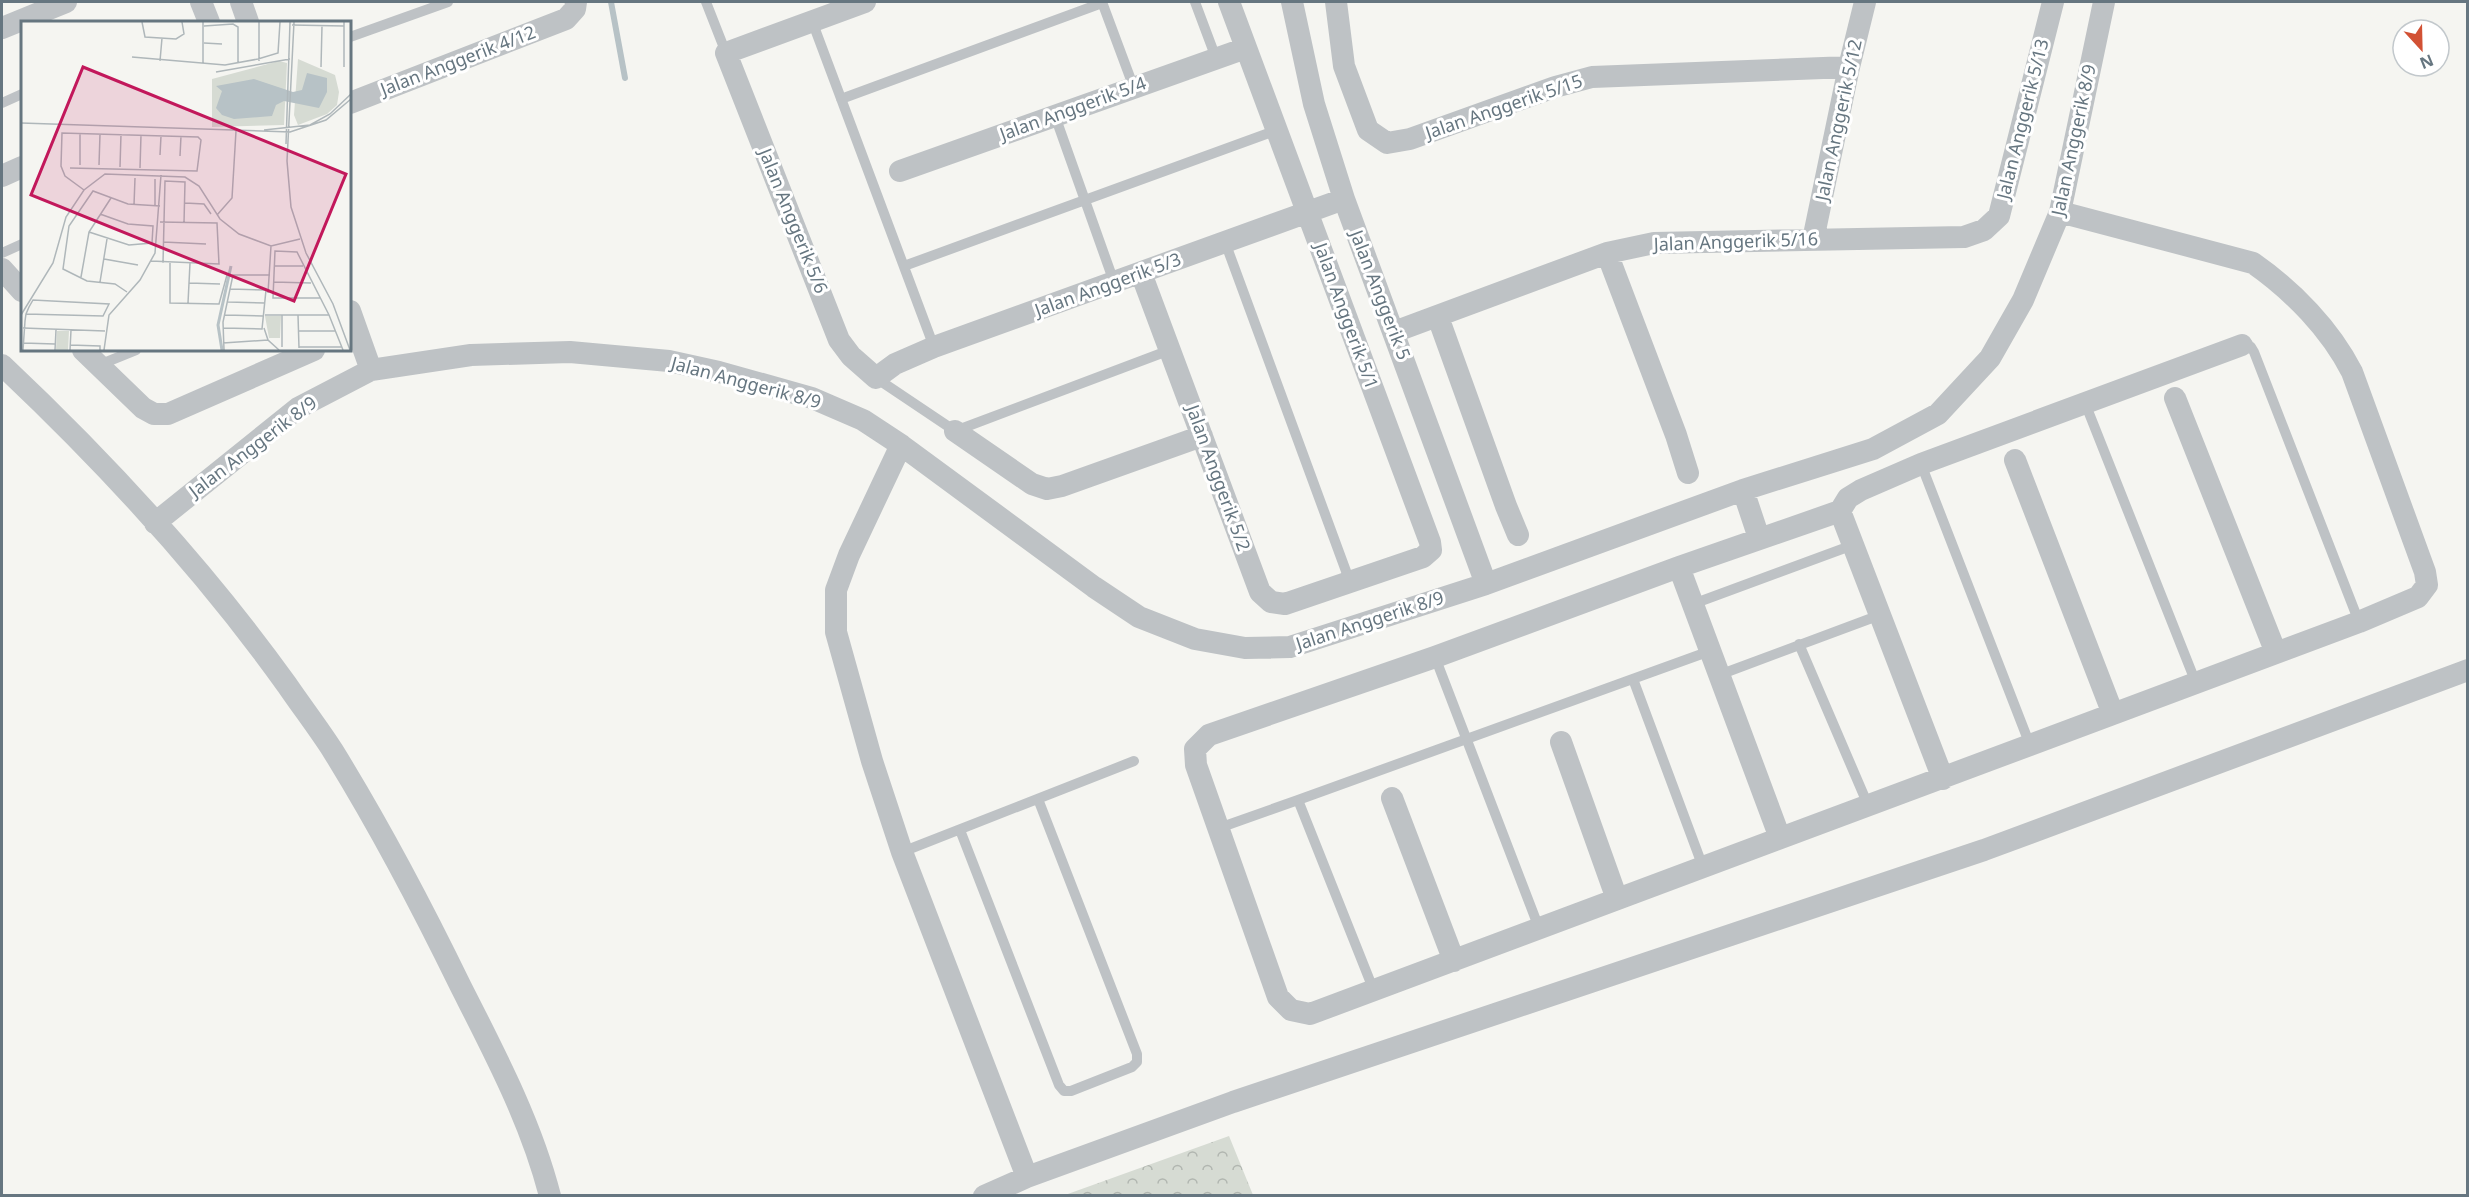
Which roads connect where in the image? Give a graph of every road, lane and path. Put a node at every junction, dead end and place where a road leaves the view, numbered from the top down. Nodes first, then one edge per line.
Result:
1 (241, 2) edge
2 (448, 2) edge
3 (706, 2) edge
4 (865, 2) edge
5 (1102, 2) edge
6 (1195, 2) edge
7 (1229, 2) edge
8 (1292, 2) edge
9 (1336, 2) edge
10 (1865, 2) edge
11 (2053, 2) edge
12 (2104, 2) edge
13 (54, 4) edge
14 (571, 10) edge
15 (248, 21) edge
16 (812, 21) junction
17 (2, 28) edge
18 (351, 37) edge
19 (1246, 48) junction
20 (726, 53) junction
21 (1216, 58) junction
22 (1849, 67) junction
23 (1134, 87) junction
24 (21, 94) edge
25 (841, 99) junction
26 (2, 103) edge
27 (351, 103) edge
28 (1055, 116) junction
29 (1277, 130) junction
30 (21, 167) edge
31 (900, 171) dead end
32 (2, 176) edge
33 (1344, 199) junction
34 (1085, 201) junction
35 (1308, 212) junction
36 (2060, 212) junction
37 (1984, 230) joint
38 (1813, 240) junction
39 (1225, 242) junction
40 (21, 244) edge
41 (2, 253) edge
42 (1608, 253) junction
43 (904, 266) junction
44 (2, 269) edge
45 (1142, 273) junction
46 (1114, 282) junction
47 (21, 290) edge
48 (351, 314) edge
49 (1438, 317) junction
50 (1394, 332) junction
51 (2242, 345) joint
52 (934, 347) junction
53 (1170, 350) junction
54 (130, 351) edge
55 (312, 351) edge
56 (91, 357) edge
57 (2, 365) edge
58 (371, 369) junction
59 (876, 378) junction
60 (2175, 398) dead end
61 (2085, 403) junction
62 (955, 431) junction
63 (1202, 436) junction
64 (902, 445) junction
65 (2015, 460) dead end
66 (1921, 464) junction
67 (1688, 473) dead end
68 (1743, 490) junction
69 (1840, 511) junction
70 (155, 523) junction
71 (1518, 535) dead end
72 (1759, 538) junction
73 (1853, 545) junction
74 (1678, 567) junction
75 (1350, 582) junction
76 (1486, 584) junction
77 (1693, 604) junction
78 (1880, 615) junction
79 (2359, 622) junction
80 (1799, 644) junction
81 (1710, 651) junction
82 (2276, 653) junction
83 (1436, 657) junction
84 (2468, 669) edge
85 (1719, 675) junction
86 (1633, 679) junction
87 (2196, 683) junction
88 (2113, 714) junction
89 (1468, 738) junction
90 (1561, 742) dead end
91 (2030, 745) junction
92 (1134, 761) dead end
93 (1943, 779) junction
94 (1392, 798) dead end
95 (1038, 799) junction
96 (1298, 800) junction
97 (1868, 805) junction
98 (1219, 828) junction
99 (960, 830) junction
100 (1780, 838) junction
101 (902, 852) junction
102 (1703, 867) junction
103 (1617, 899) junction
104 (1539, 928) junction
105 (1454, 961) junction
106 (1374, 992) junction
107 (1027, 1177) junction
108 (550, 1196) edge
109 (984, 1196) edge

1 - 15 street
2 - 18 lane
3 - 20 lane
4 - 16 street
5 - 23 lane
5 - 25 lane
6 - 21 lane
7 - 19 street, Jalan Anggerik 5/1
8 - 33 street, Jalan Anggerik 5
9 - 22 street, Jalan Anggerik 5/15
10 - 22 street, Jalan Anggerik 5/12
11 - 37 street, Jalan Anggerik 5/13
12 - 36 street, Jalan Anggerik 8/9
13 - 17 street
14 - 27 street, Jalan Anggerik 4/12
16 - 20 street
16 - 25 lane
19 - 21 street, Jalan Anggerik 5/4
19 - 29 street, Jalan Anggerik 5/1
20 - 59 street, Jalan Anggerik 5/6
21 - 23 street, Jalan Anggerik 5/4
22 - 38 street, Jalan Anggerik 5/12
23 - 28 street, Jalan Anggerik 5/4
24 - 26 lane
25 - 43 lane
28 - 31 street, Jalan Anggerik 5/4
28 - 34 lane
29 - 34 lane
29 - 35 street, Jalan Anggerik 5/1
30 - 32 street
33 - 35 street, Jalan Anggerik 5/3
33 - 50 street, Jalan Anggerik 5
34 - 43 lane
34 - 46 lane
35 - 39 street, Jalan Anggerik 5/3
35 - 75 street, Jalan Anggerik 5/1
36 - 68 street, Jalan Anggerik 8/9
36 - 79 street
37 - 38 street, Jalan Anggerik 5/16
38 - 42 street, Jalan Anggerik 5/16
39 - 45 street, Jalan Anggerik 5/3
39 - 75 lane
40 - 41 lane
42 - 49 street, Jalan Anggerik 5/16
42 - 67 street
43 - 52 lane
44 - 47 street
45 - 46 street, Jalan Anggerik 5/3
45 - 53 street, Jalan Anggerik 5/2
46 - 52 street, Jalan Anggerik 5/3
48 - 58 street
49 - 50 street, Jalan Anggerik 5/16
49 - 71 street
50 - 76 street, Jalan Anggerik 5
51 - 61 street
51 - 79 lane
52 - 59 street, Jalan Anggerik 5/3
53 - 62 lane
53 - 63 street, Jalan Anggerik 5/2
54 - 56 lane
55 - 56 street
57 - 70 street
58 - 64 street, Jalan Anggerik 8/9
58 - 70 street, Jalan Anggerik 8/9
59 - 62 lane
60 - 82 street
61 - 66 street
61 - 87 lane
62 - 63 street
63 - 75 street, Jalan Anggerik 5/2
64 - 76 street, Jalan Anggerik 8/9
64 - 101 street
65 - 88 street
66 - 69 street
66 - 91 lane
68 - 72 street
68 - 76 street, Jalan Anggerik 8/9
69 - 72 street
69 - 73 street
70 - 108 street
72 - 74 street
73 - 77 lane
73 - 78 street
74 - 77 street
74 - 83 street
77 - 81 street
78 - 80 lane
78 - 93 street
79 - 82 street
80 - 85 lane
80 - 97 lane
81 - 85 street
81 - 86 lane
82 - 87 street
83 - 89 lane
83 - 98 street
84 - 107 street
85 - 100 street
86 - 89 lane
86 - 102 lane
87 - 88 street
88 - 91 street
89 - 96 lane
89 - 104 lane
90 - 103 street
91 - 93 street
92 - 95 lane
93 - 97 street
94 - 105 street
95 - 99 lane
95 - 99 lane
96 - 98 lane
96 - 106 lane
97 - 100 street
98 - 106 street
99 - 101 lane
100 - 102 street
101 - 107 street
102 - 103 street
103 - 104 street
104 - 105 street
105 - 106 street
107 - 109 street

